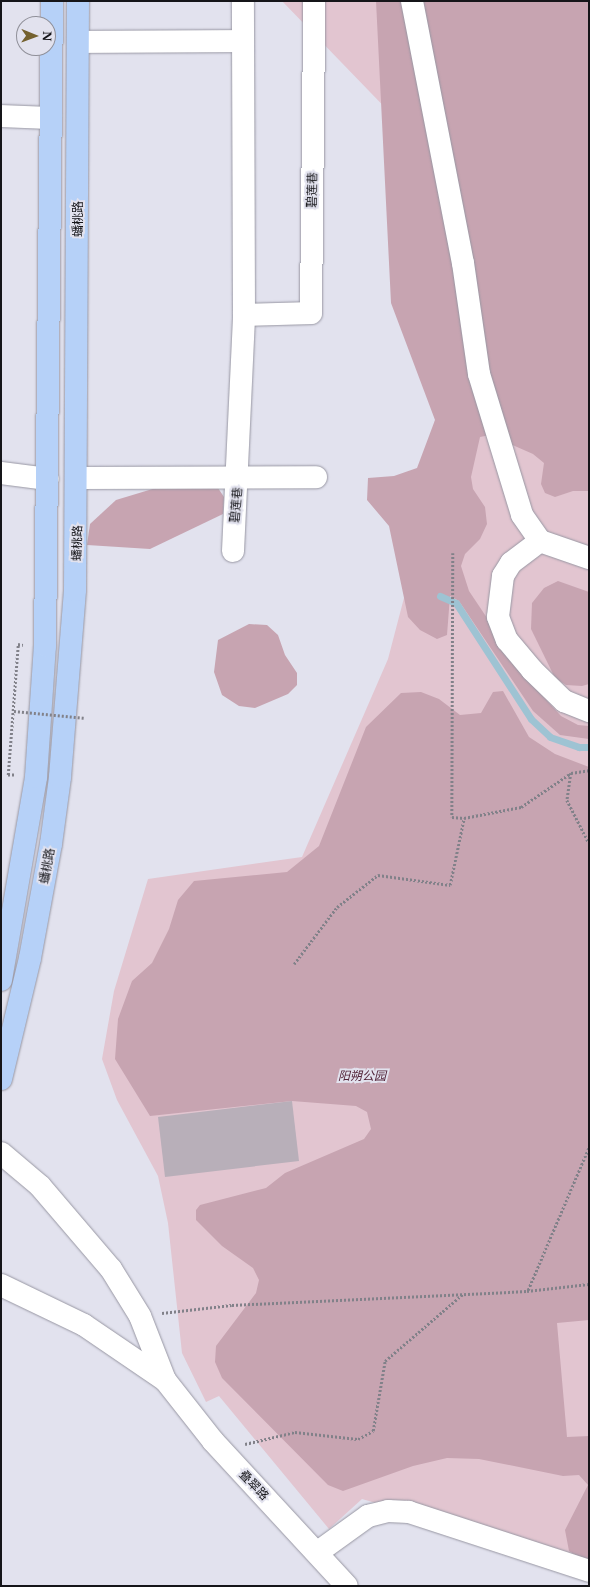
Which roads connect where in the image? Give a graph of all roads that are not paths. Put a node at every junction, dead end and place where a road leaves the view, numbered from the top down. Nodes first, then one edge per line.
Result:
1 (52, 1) edge
2 (78, 1) edge
3 (243, 1) edge
4 (314, 1) edge
5 (412, 1) edge
6 (243, 41) junction
7 (78, 42) junction
8 (1, 116) edge
9 (52, 118) junction
10 (244, 314) junction
11 (1, 473) edge
12 (316, 477) dead end
13 (78, 478) junction
14 (48, 479) junction
15 (238, 479) junction
16 (540, 541) junction
17 (233, 551) dead end
18 (589, 558) edge
19 (589, 711) edge
20 (1, 980) edge
21 (1, 1079) edge
22 (1, 1153) edge
23 (1, 1285) edge
24 (165, 1380) junction
25 (318, 1552) junction
26 (589, 1571) edge
27 (347, 1586) edge

1 - 9 main road, 蟠桃路
2 - 7 main road, 蟠桃路
3 - 6 street, 碧莲巷
4 - 10 street, 碧莲巷
5 - 16 street
6 - 7 street
6 - 10 street, 碧莲巷
7 - 13 main road, 蟠桃路
8 - 9 street
9 - 14 main road, 蟠桃路
10 - 15 street, 碧莲巷
11 - 14 street
12 - 15 street
13 - 15 street
13 - 21 main road, 蟠桃路
14 - 20 main road, 蟠桃路
15 - 17 street, 碧莲巷
16 - 18 street
16 - 19 street
22 - 24 street
23 - 24 street
24 - 25 street, 叠翠路
25 - 26 street
25 - 27 street, 叠翠路

